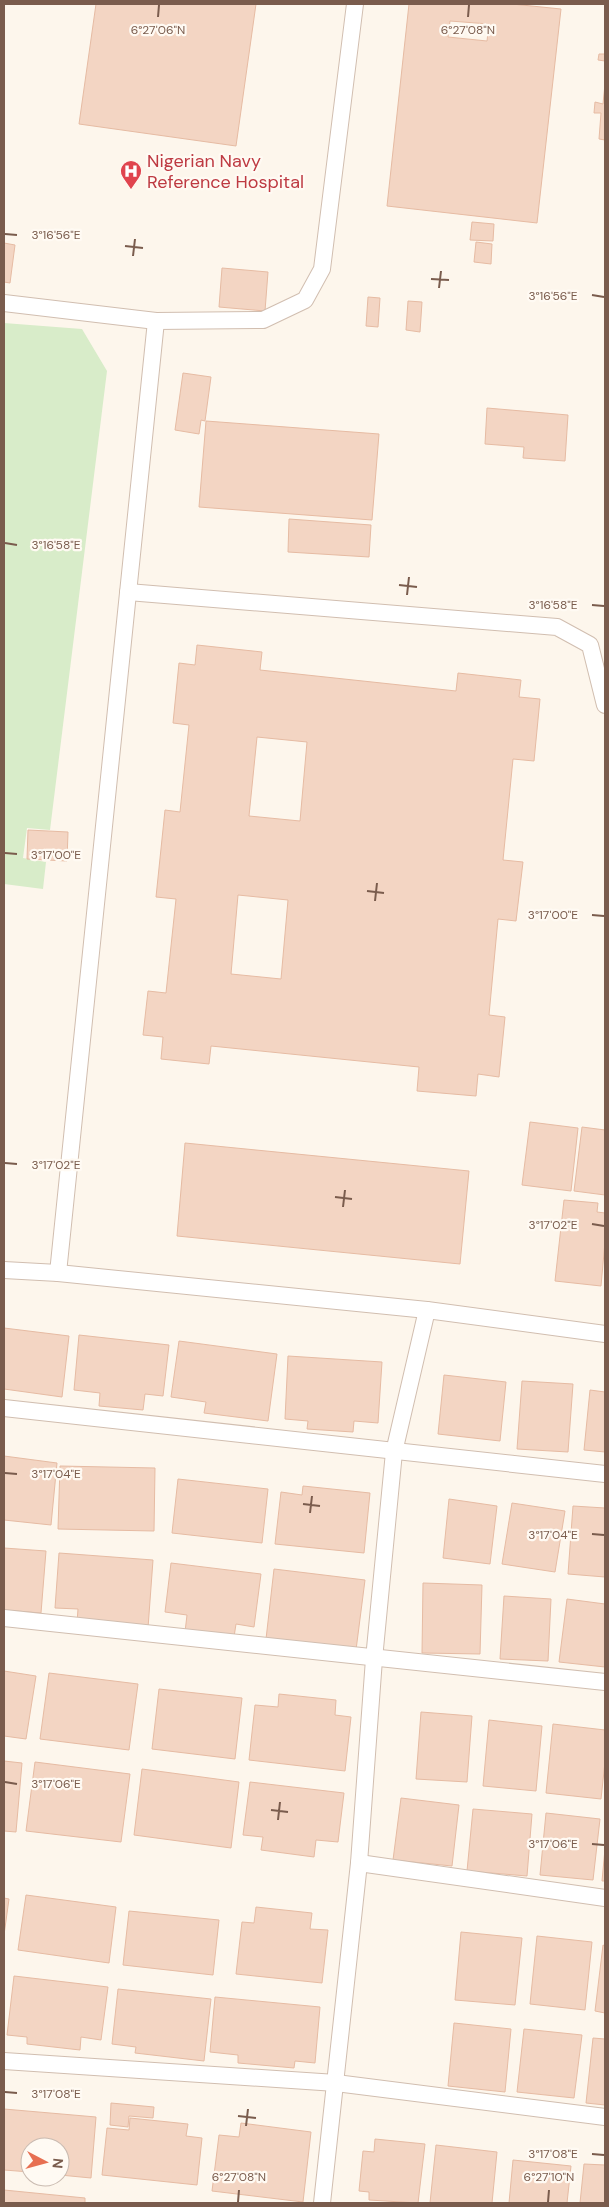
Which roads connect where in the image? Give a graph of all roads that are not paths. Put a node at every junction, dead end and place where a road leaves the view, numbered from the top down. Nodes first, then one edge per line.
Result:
1 (355, 4) edge
2 (4, 303) edge
3 (156, 321) junction
4 (128, 592) junction
5 (605, 706) edge
6 (4, 1270) edge
7 (58, 1273) junction
8 (427, 1310) junction
9 (605, 1334) edge
10 (4, 1408) edge
11 (394, 1452) junction
12 (605, 1474) edge
13 (4, 1618) edge
14 (374, 1659) junction
15 (605, 1682) edge
16 (359, 1864) junction
17 (605, 1898) edge
18 (4, 2061) edge
19 (336, 2083) junction
20 (605, 2118) edge
21 (322, 2203) edge

1 - 3 lane
2 - 3 lane
3 - 4 lane
4 - 5 lane
4 - 7 lane
6 - 7 lane
7 - 8 lane
8 - 9 lane
8 - 11 lane
10 - 11 lane
11 - 12 lane
11 - 14 lane
13 - 14 lane
14 - 15 lane
14 - 16 lane
16 - 17 lane
16 - 19 lane
18 - 19 lane
19 - 20 lane
19 - 21 lane

